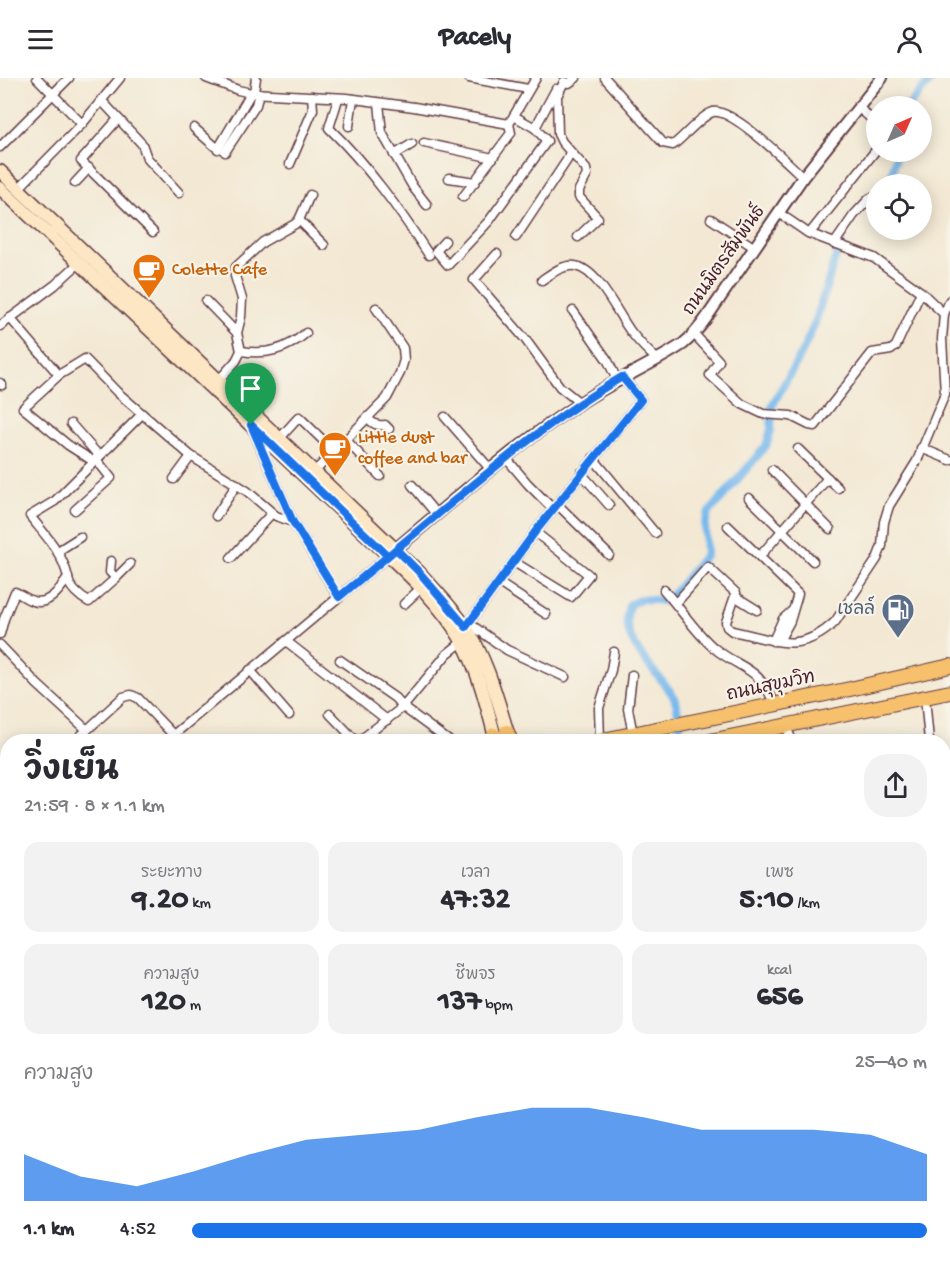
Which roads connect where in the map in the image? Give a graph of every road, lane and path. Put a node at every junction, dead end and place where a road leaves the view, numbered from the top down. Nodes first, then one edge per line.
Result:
1 (37, 78) edge
2 (69, 78) edge
3 (120, 78) edge
4 (206, 78) edge
5 (256, 78) edge
6 (469, 78) edge
7 (474, 78) edge
8 (536, 78) edge
9 (576, 78) edge
10 (605, 78) edge
11 (882, 78) edge
12 (560, 80) edge
13 (508, 81) edge
14 (528, 89) junction
15 (255, 93) junction
16 (53, 95) junction
17 (312, 96) junction
18 (338, 99) junction
19 (353, 99) junction
20 (101, 100) junction
21 (379, 103) junction
22 (859, 108) junction
23 (866, 114) edge
24 (118, 118) junction
25 (511, 120) junction
26 (82, 124) junction
27 (349, 126) dead end
28 (194, 128) dead end
29 (535, 128) junction
30 (424, 143) dead end
31 (412, 144) dead end
32 (0, 147) edge
33 (225, 152) dead end
34 (570, 152) junction
35 (394, 154) junction
36 (493, 158) junction
37 (866, 162) edge
38 (290, 164) dead end
39 (89, 168) junction
40 (0, 171) edge
41 (803, 177) junction
42 (449, 178) dead end
43 (475, 182) junction
44 (75, 183) dead end
45 (0, 188) edge
46 (19, 188) junction
47 (179, 193) dead end
48 (310, 195) dead end
49 (463, 198) dead end
50 (866, 202) edge
51 (427, 205) dead end
52 (779, 213) junction
53 (711, 219) dead end
54 (299, 220) junction
55 (153, 232) dead end
56 (810, 233) junction
57 (516, 237) dead end
58 (578, 237) dead end
59 (445, 241) dead end
60 (835, 244) junction
61 (324, 245) dead end
62 (754, 248) junction
63 (497, 254) dead end
64 (429, 255) dead end
65 (79, 263) junction
66 (542, 280) dead end
67 (921, 292) junction
68 (950, 300) edge
69 (206, 301) dead end
70 (376, 308) dead end
71 (573, 311) dead end
72 (944, 314) junction
73 (10, 318) junction
74 (0, 326) edge
75 (237, 333) junction
76 (306, 333) dead end
77 (694, 334) junction
78 (241, 351) junction
79 (657, 359) junction
80 (59, 375) junction
81 (620, 378) junction
82 (219, 380) junction
83 (948, 393) edge
84 (580, 403) junction
85 (142, 414) junction
86 (368, 417) junction
87 (445, 417) dead end
88 (71, 424) dead end
89 (251, 425) junction
90 (389, 429) dead end
91 (280, 438) junction
92 (345, 439) junction
93 (921, 448) junction
94 (798, 449) dead end
95 (334, 451) junction
96 (191, 456) junction
97 (506, 458) junction
98 (593, 458) junction
99 (96, 459) junction
100 (950, 460) edge
101 (491, 470) junction
102 (772, 470) dead end
103 (315, 471) junction
104 (581, 474) junction
105 (380, 476) dead end
106 (828, 478) junction
107 (174, 479) dead end
108 (237, 484) junction
109 (412, 485) dead end
110 (838, 488) dead end
111 (749, 498) dead end
112 (806, 504) junction
113 (609, 505) dead end
114 (555, 507) junction
115 (75, 510) dead end
116 (272, 513) junction
117 (437, 515) junction
118 (216, 516) dead end
119 (293, 522) junction
120 (728, 526) dead end
121 (830, 529) dead end
122 (782, 531) junction
123 (535, 532) junction
124 (655, 533) dead end
125 (80, 537) dead end
126 (57, 551) junction
127 (392, 552) junction
128 (609, 555) dead end
129 (760, 556) junction
130 (231, 558) dead end
131 (111, 561) dead end
132 (514, 561) junction
133 (813, 561) dead end
134 (130, 564) dead end
135 (68, 578) junction
136 (116, 578) junction
137 (499, 583) junction
138 (421, 588) junction
139 (664, 591) dead end
140 (339, 597) junction
141 (736, 597) junction
142 (674, 601) junction
143 (404, 604) dead end
144 (757, 610) dead end
145 (546, 614) dead end
146 (468, 625) junction
147 (0, 634) edge
148 (286, 641) junction
149 (776, 641) junction
150 (462, 642) junction
151 (0, 645) edge
152 (614, 652) dead end
153 (340, 660) dead end
154 (950, 666) edge
155 (250, 670) junction
156 (632, 675) dead end
157 (950, 675) edge
158 (565, 677) dead end
159 (850, 689) junction
160 (950, 692) edge
161 (925, 697) junction
162 (775, 705) junction
163 (403, 707) junction
164 (330, 714) dead end
165 (289, 715) dead end
166 (387, 720) junction
167 (786, 726) junction
168 (87, 730) junction
169 (83, 734) edge
170 (172, 734) edge
171 (180, 734) edge
172 (350, 734) edge
173 (367, 734) edge
174 (440, 734) edge
175 (500, 734) edge
176 (501, 734) edge
177 (599, 734) edge
178 (633, 734) joint
179 (745, 734) edge
180 (789, 734) edge
181 (928, 734) edge

1 - 16 street
2 - 16 street
3 - 20 street
4 - 15 street
5 - 15 street
6 - 7 street
7 - 13 street
8 - 14 street
9 - 12 street
10 - 41 street
11 - 22 street, ถนนมิตรสัมพันธ์
12 - 29 street
12 - 34 street
13 - 14 street
14 - 25 street
15 - 17 street
15 - 28 street
15 - 33 street
16 - 26 street
16 - 32 street
17 - 18 street
17 - 38 street
18 - 19 street
18 - 64 street
19 - 21 street
19 - 27 street
20 - 24 street
20 - 26 street
21 - 25 street
21 - 35 street
22 - 23 street
22 - 41 street, ถนนมิตรสัมพันธ์
24 - 39 street
24 - 47 street
25 - 29 street
25 - 36 street
26 - 46 street
29 - 59 street
30 - 36 street
31 - 35 street
34 - 57 street
34 - 58 street
35 - 51 street
36 - 43 street
37 - 56 street
39 - 44 street
39 - 55 street
40 - 46 main road
41 - 52 street, ถนนมิตรสัมพันธ์
42 - 43 street
43 - 49 street
45 - 65 main road
46 - 82 main road
48 - 54 street
50 - 60 street
52 - 56 street
52 - 62 street, ถนนมิตรสัมพันธ์
53 - 62 street
54 - 61 street
54 - 75 street
56 - 60 street
60 - 67 street
62 - 77 street, ถนนมิตรสัมพันธ์
63 - 84 street
65 - 73 street
65 - 89 main road
66 - 79 street
67 - 72 street
67 - 77 street
68 - 72 street
69 - 75 street
70 - 86 street
71 - 81 street
72 - 83 street
73 - 74 street
73 - 80 street
75 - 78 street
76 - 78 street
77 - 79 street, ถนนมิตรสัมพันธ์
78 - 82 street
79 - 81 street, ถนนมิตรสัมพันธ์
80 - 85 street
80 - 99 street
81 - 84 street, ถนนมิตรสัมพันธ์
81 - 98 street
82 - 91 main road
83 - 93 street
84 - 97 street, ถนนมิตรสัมพันธ์
85 - 96 street
85 - 99 street
86 - 90 street
86 - 92 street
87 - 101 street
88 - 99 street
89 - 119 street
89 - 127 main road
91 - 95 street
91 - 103 main road
92 - 95 street
92 - 105 street
93 - 100 street
93 - 149 street
94 - 106 street
95 - 103 street
96 - 107 street
96 - 108 street
97 - 101 street, ถนนมิตรสัมพันธ์
97 - 114 street
98 - 104 street
98 - 124 street
99 - 115 street
99 - 126 street
101 - 117 street, ถนนมิตรสัมพันธ์
102 - 112 street
103 - 127 main road
104 - 113 street
104 - 114 street
106 - 110 street
106 - 112 street
108 - 116 street
108 - 118 street
109 - 117 street
111 - 122 street
112 - 121 street
112 - 122 street
114 - 123 street
114 - 128 street
116 - 119 street
116 - 130 street
117 - 127 street, ถนนมิตรสัมพันธ์
119 - 140 street
120 - 129 street
122 - 129 street
122 - 133 street
123 - 132 street
123 - 132 street
125 - 126 street
126 - 135 street
127 - 138 main road
127 - 140 street
127 - 146 main road
129 - 149 street
131 - 136 street
132 - 137 street
134 - 136 street
135 - 136 street
135 - 147 street
137 - 145 street
137 - 146 street
138 - 143 street
138 - 150 main road
139 - 142 street
140 - 148 street
141 - 142 street
141 - 144 street
141 - 149 street
142 - 162 street
146 - 158 street
146 - 176 main road
148 - 155 street
148 - 166 street
150 - 163 street
150 - 175 main road
151 - 168 street
152 - 177 street
153 - 163 street
154 - 159 main road, ถนนสุขุมวิท
155 - 165 street
155 - 171 street
156 - 178 street
157 - 159 main road
159 - 162 main road, ถนนสุขุมวิท
160 - 161 main road
161 - 167 main road
161 - 181 street
162 - 178 main road, ถนนสุขุมวิท
163 - 166 street
163 - 174 street
164 - 172 street
166 - 173 street
167 - 179 main road
167 - 180 street
168 - 169 street
168 - 170 street

